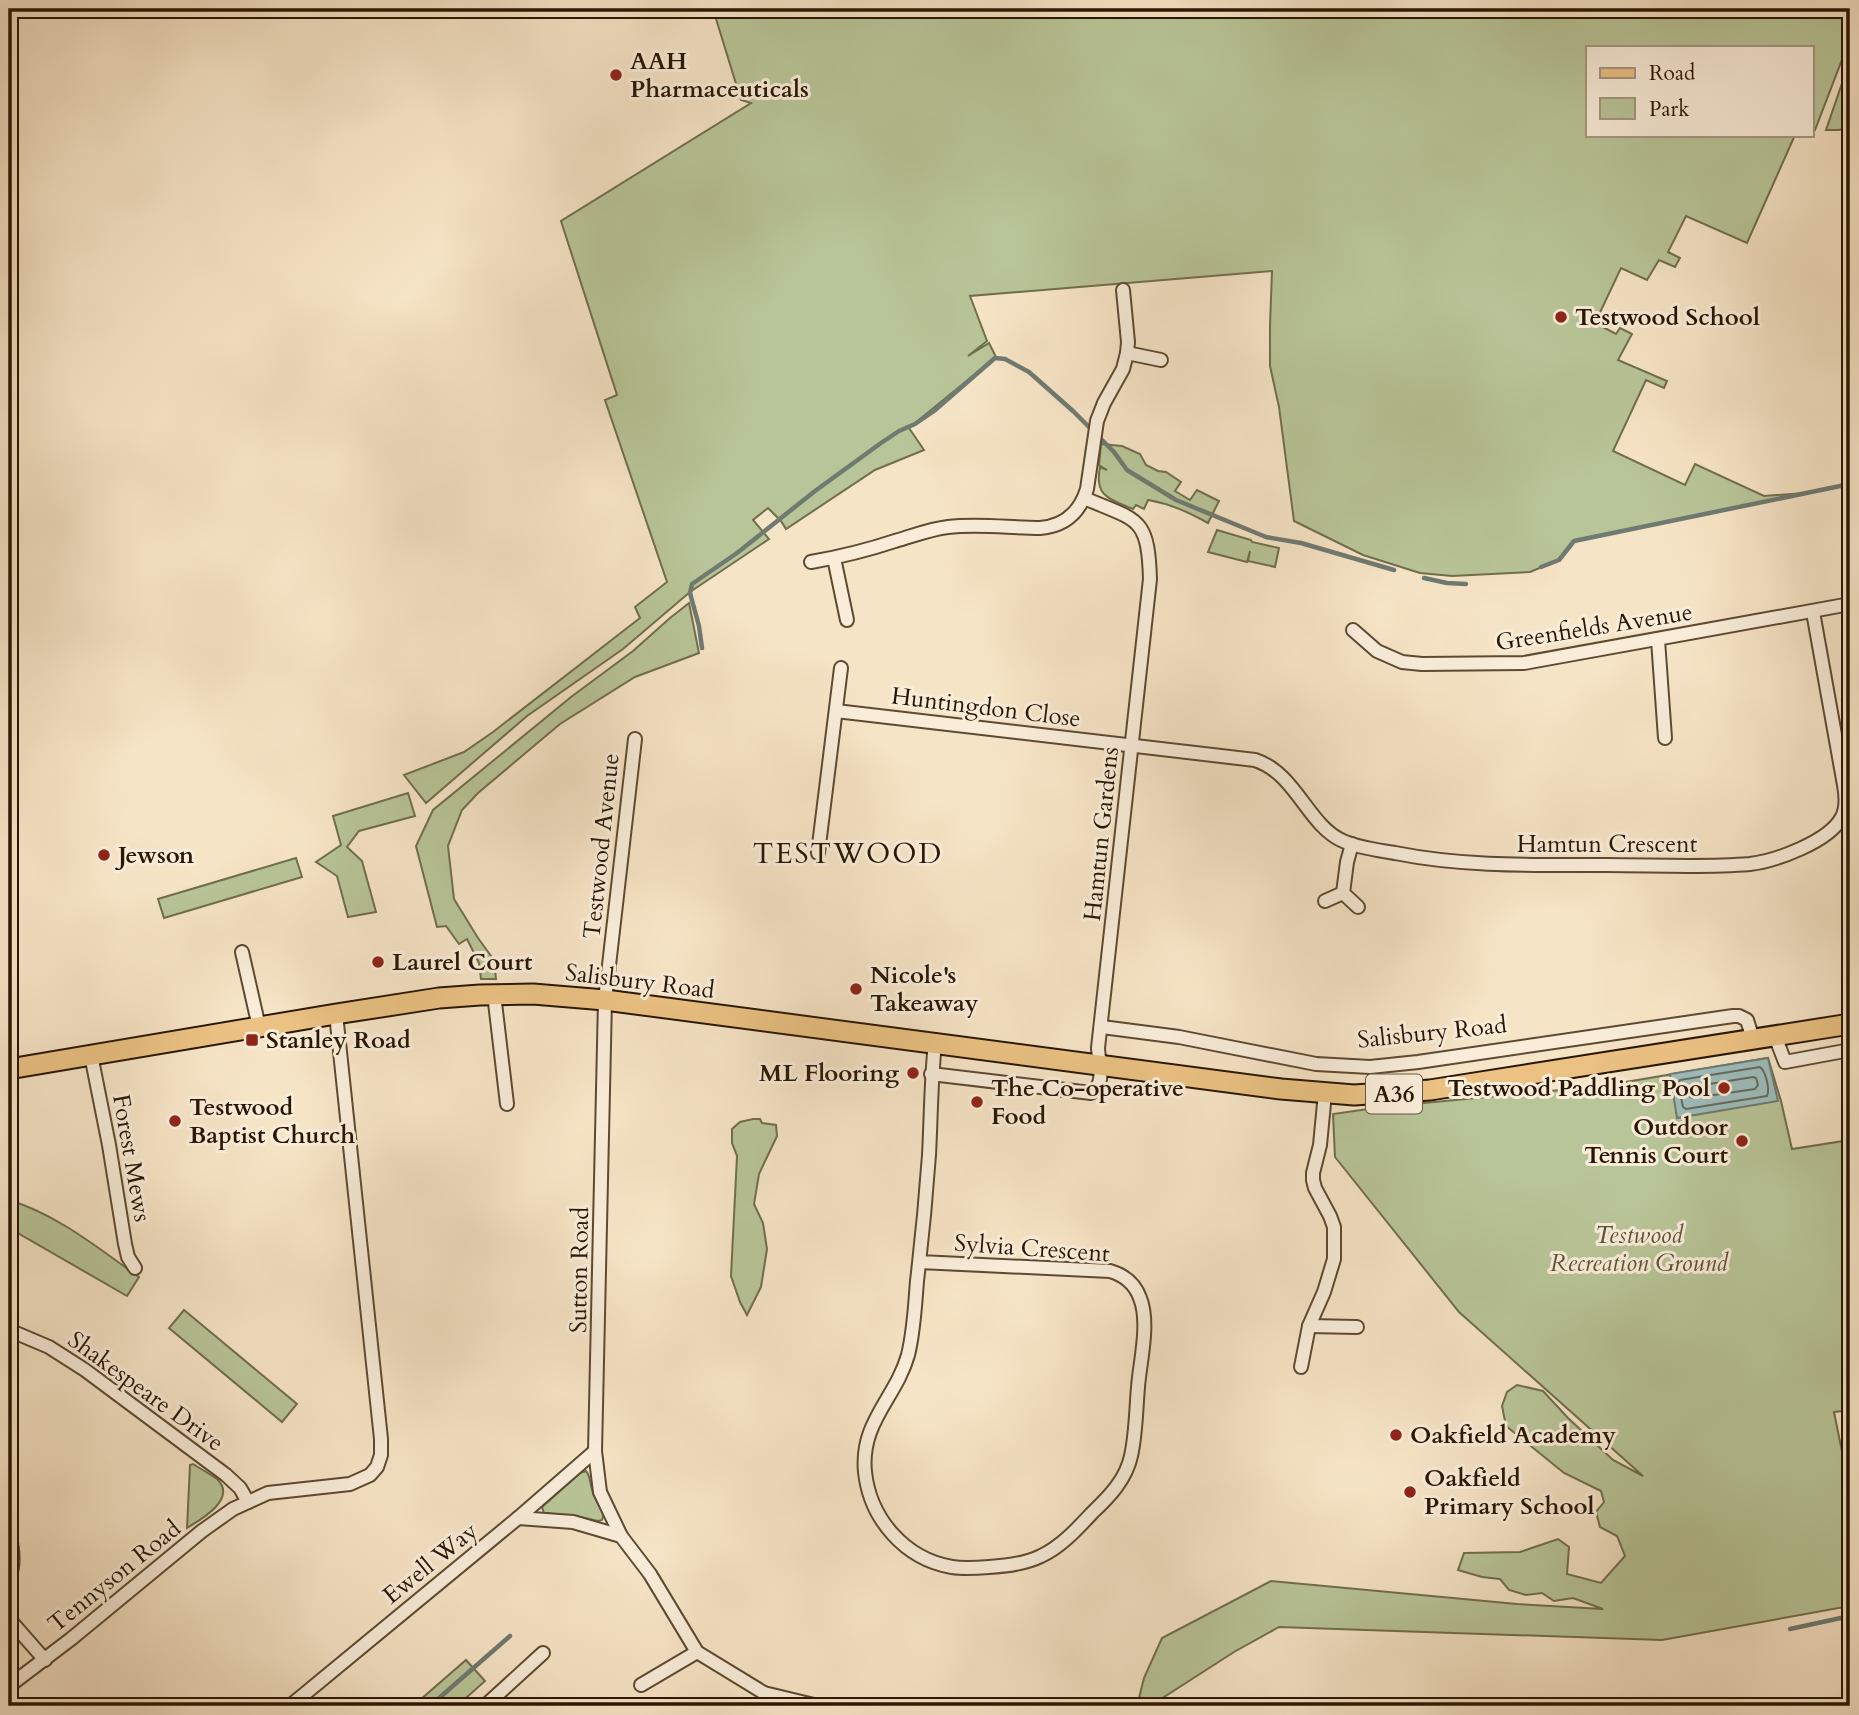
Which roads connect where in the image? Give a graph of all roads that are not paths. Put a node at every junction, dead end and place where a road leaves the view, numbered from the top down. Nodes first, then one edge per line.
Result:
1 (1123, 289) dead end
2 (1127, 353) junction
3 (1161, 359) dead end
4 (1084, 498) junction
5 (834, 558) junction
6 (811, 562) dead end
7 (1850, 604) edge
8 (1813, 612) junction
9 (847, 620) dead end
10 (1353, 630) dead end
11 (1658, 640) junction
12 (841, 668) dead end
13 (836, 710) junction
14 (1665, 738) dead end
15 (635, 740) dead end
16 (1132, 746) junction
17 (1847, 811) edge
18 (1352, 844) junction
19 (817, 853) dead end
20 (1343, 893) junction
21 (1325, 901) dead end
22 (1358, 907) dead end
23 (242, 952) dead end
24 (494, 994) junction
25 (605, 1000) junction
26 (337, 1014) junction
27 (1850, 1024) edge
28 (259, 1027) junction
29 (1102, 1027) junction
30 (1775, 1036) junction
31 (1753, 1039) junction
32 (935, 1044) junction
33 (1850, 1050) edge
34 (91, 1055) junction
35 (1099, 1065) junction
36 (9, 1069) edge
37 (931, 1074) junction
38 (1325, 1093) junction
39 (507, 1104) dead end
40 (919, 1262) junction
41 (135, 1268) dead end
42 (1309, 1326) junction
43 (1357, 1327) dead end
44 (9, 1330) edge
45 (1301, 1367) dead end
46 (595, 1451) junction
47 (248, 1502) junction
48 (518, 1518) junction
49 (9, 1534) edge
50 (621, 1536) junction
51 (9, 1578) edge
52 (9, 1619) edge
53 (543, 1653) dead end
54 (697, 1653) junction
55 (45, 1660) junction
56 (640, 1685) dead end
57 (9, 1686) edge
58 (764, 1693) junction
59 (290, 1706) edge
60 (485, 1706) edge
61 (777, 1706) edge
62 (818, 1706) edge

1 - 2 street
2 - 3 street
2 - 4 street
4 - 5 street
4 - 16 street, Hamtun Gardens
5 - 6 street
5 - 9 street
7 - 8 street, Greenfields Avenue
8 - 11 street, Greenfields Avenue
8 - 17 street, Hamtun Crescent
10 - 11 street, Greenfields Avenue
11 - 14 street
12 - 13 street
13 - 16 street, Huntingdon Close
13 - 19 street
15 - 25 street, Testwood Avenue
16 - 18 street, Hamtun Crescent
16 - 29 street, Hamtun Gardens
17 - 18 street, Hamtun Crescent
18 - 20 street
20 - 21 street
20 - 22 street
23 - 28 street
24 - 25 main road, Salisbury Road / A36
24 - 26 main road, Salisbury Road / A36
24 - 39 street
25 - 32 main road, Salisbury Road / A36
25 - 46 street, Sutton Road
26 - 28 main road, Salisbury Road / A36
26 - 47 street
27 - 30 main road, Salisbury Road / A36
28 - 34 main road, Salisbury Road / A36
29 - 31 street, Salisbury Road
29 - 35 street, Hamtun Gardens
30 - 31 main road, Salisbury Road / A36
30 - 33 street
31 - 38 main road, Salisbury Road / A36
32 - 35 main road, Salisbury Road / A36
32 - 37 street, Sylvia Crescent
34 - 36 main road, Salisbury Road / A36
34 - 41 street, Forest Mews
35 - 37 street
35 - 38 main road, Salisbury Road / A36
37 - 40 street, Sylvia Crescent
38 - 42 street
40 - 40 street, Sylvia Crescent
42 - 43 street
42 - 45 street
44 - 47 street, Shakespeare Drive
46 - 48 street, Ewell Way
46 - 50 street, Sutton Road
47 - 55 street, Tennyson Road
48 - 50 street
48 - 59 street, Ewell Way
49 - 51 street
50 - 54 street, Sutton Road
52 - 55 street
53 - 60 street
54 - 56 street
54 - 58 street
55 - 57 street, Tennyson Road
58 - 61 street
58 - 62 street

